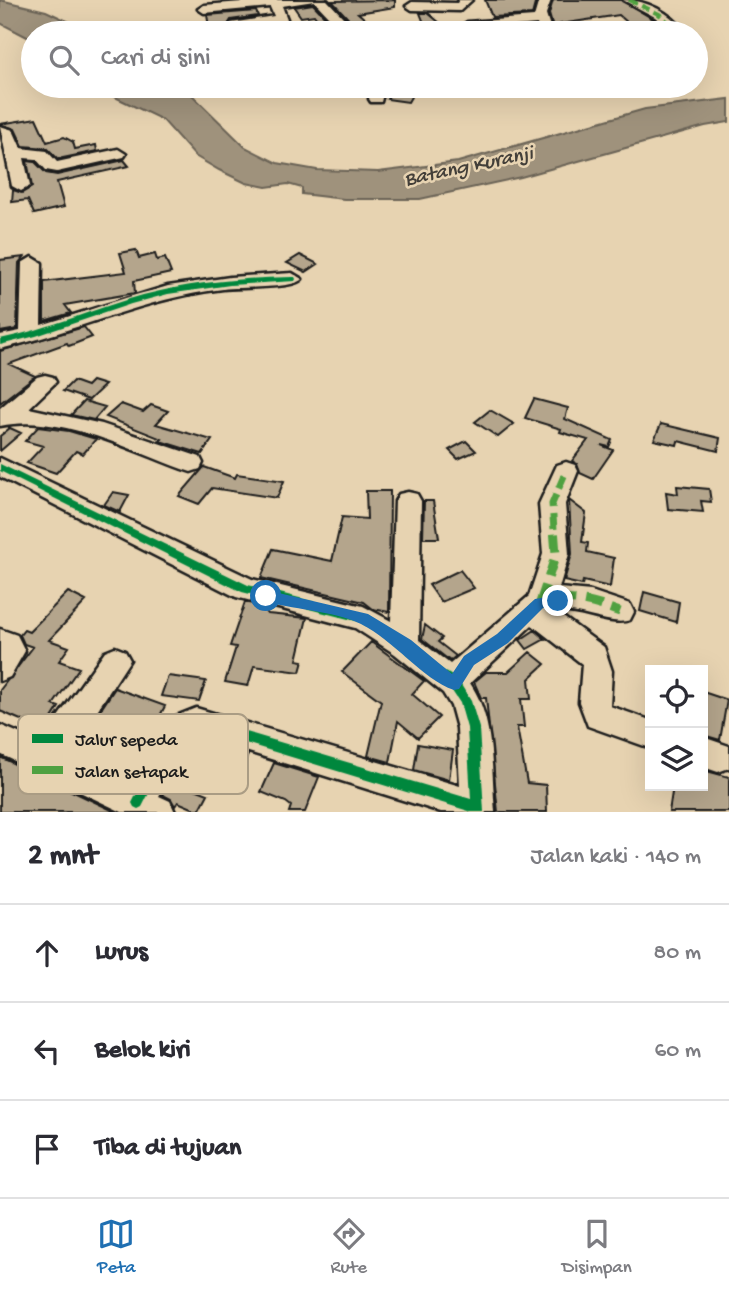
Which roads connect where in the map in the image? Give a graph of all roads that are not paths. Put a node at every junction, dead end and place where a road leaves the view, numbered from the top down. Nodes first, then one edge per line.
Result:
1 (309, 0) edge
2 (320, 0) edge
3 (466, 0) edge
4 (545, 0) edge
5 (629, 0) edge
6 (274, 2) edge
7 (412, 6) dead end
8 (204, 9) dead end
9 (273, 21) edge
10 (340, 21) edge
11 (544, 21) edge
12 (667, 21) edge
13 (0, 131) edge
14 (15, 152) junction
15 (118, 154) dead end
16 (21, 186) dead end
17 (32, 263) dead end
18 (292, 279) dead end
19 (30, 336) junction
20 (0, 342) edge
21 (45, 382) dead end
22 (3, 417) edge
23 (191, 463) dead end
24 (0, 467) edge
25 (566, 471) dead end
26 (408, 501) dead end
27 (536, 606) junction
28 (620, 612) dead end
29 (405, 645) junction
30 (115, 660) dead end
31 (454, 684) junction
32 (78, 714) edge
33 (645, 732) edge
34 (248, 738) edge
35 (0, 739) edge
36 (18, 747) edge
37 (120, 794) edge
38 (148, 807) edge
39 (478, 810) edge

1 - 6 street
2 - 10 street
3 - 7 street
4 - 11 street
5 - 12 street
6 - 8 street
6 - 9 street
13 - 14 street
14 - 15 street
14 - 16 street
17 - 19 street
18 - 19 street
19 - 20 street
21 - 22 street
22 - 23 street
24 - 29 street
25 - 27 street
26 - 29 street
27 - 28 street
27 - 31 street
27 - 33 street
29 - 31 street
30 - 32 street
31 - 39 street
34 - 39 street
35 - 36 street
37 - 38 street

